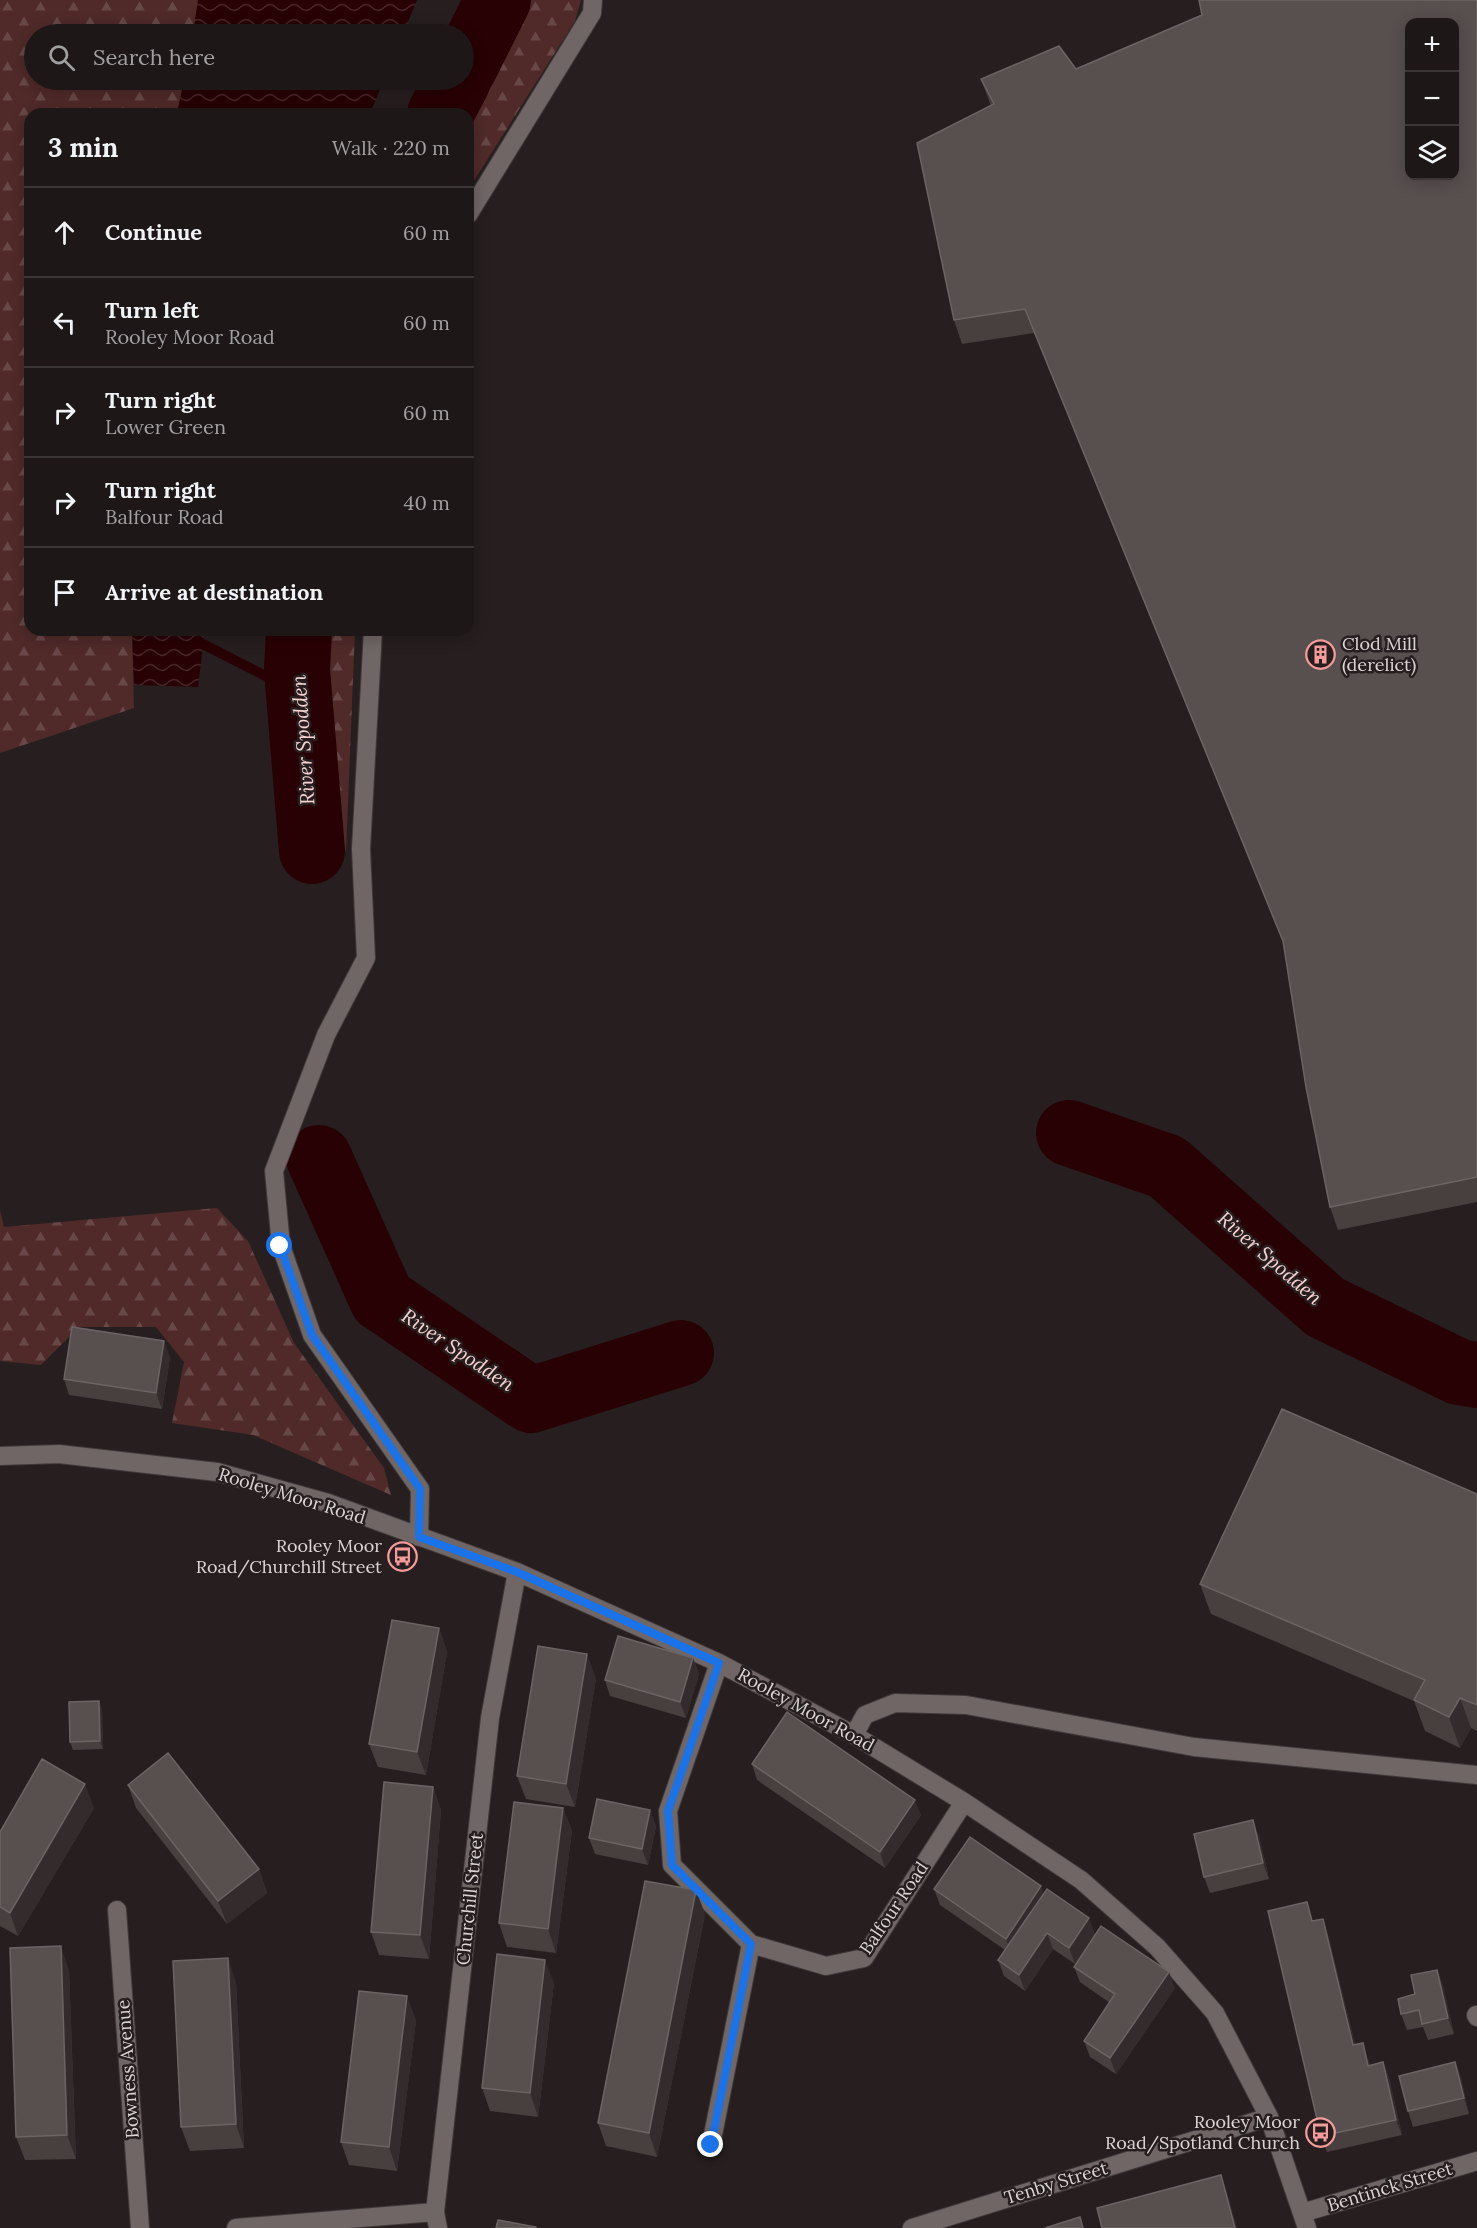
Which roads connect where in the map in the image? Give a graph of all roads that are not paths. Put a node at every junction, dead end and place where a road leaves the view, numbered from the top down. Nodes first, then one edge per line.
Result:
1 (593, 0) edge
2 (474, 205) edge
3 (373, 636) edge
4 (0, 1456) edge
5 (419, 1537) junction
6 (517, 1572) junction
7 (719, 1663) junction
8 (854, 1735) junction
9 (1477, 1775) edge
10 (964, 1802) junction
11 (117, 1910) dead end
12 (751, 1944) junction
13 (1269, 2117) junction
14 (711, 2145) dead end
15 (1477, 2161) edge
16 (437, 2220) edge
17 (1305, 2221) edge
18 (140, 2228) edge
19 (236, 2228) edge
20 (916, 2228) edge

1 - 2 street
3 - 5 street
4 - 5 street, Rooley Moor Road
5 - 6 street, Rooley Moor Road
6 - 7 street, Rooley Moor Road
6 - 16 street, Churchill Street
7 - 8 street, Rooley Moor Road
7 - 12 street
8 - 9 street
8 - 10 street, Rooley Moor Road
10 - 12 street, Balfour Road
10 - 13 street, Rooley Moor Road
11 - 18 street, Bowness Avenue
12 - 14 street
13 - 17 street, Rooley Moor Road
13 - 20 street, Tenby Street
15 - 17 street, Bentinck Street
16 - 19 street

